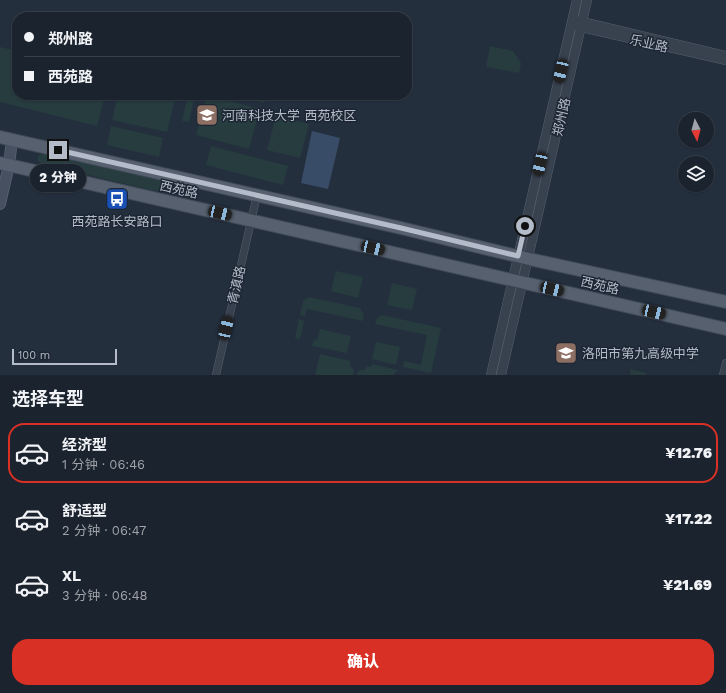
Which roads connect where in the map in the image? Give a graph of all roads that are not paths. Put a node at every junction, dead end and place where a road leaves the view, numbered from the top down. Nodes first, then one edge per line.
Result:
1 (577, 0) edge
2 (587, 0) edge
3 (572, 22) junction
4 (582, 24) junction
5 (726, 55) edge
6 (726, 61) edge
7 (0, 137) edge
8 (12, 140) junction
9 (3, 165) edge
10 (257, 195) junction
11 (0, 204) edge
12 (251, 220) junction
13 (523, 258) junction
14 (518, 281) junction
15 (726, 302) edge
16 (726, 329) edge
17 (726, 363) edge
18 (216, 375) edge
19 (491, 375) edge
20 (501, 375) edge
21 (723, 375) edge

1 - 3 street, 郑州路
2 - 4 street, 郑州路
3 - 4 street, 乐业路
3 - 13 street, 郑州路
4 - 5 street, 乐业路
4 - 6 street, 乐业路
4 - 13 street, 郑州路
7 - 8 main road, 西苑路
8 - 9 main road
8 - 10 main road, 西苑路
9 - 11 main road
9 - 12 main road, 西苑路
10 - 12 street, 青滇路
10 - 13 main road, 西苑路
12 - 14 main road, 西苑路
12 - 18 street, 青滇路
13 - 14 street, 郑州路
13 - 15 main road, 西苑路
14 - 16 main road, 西苑路
14 - 19 street, 郑州路
14 - 20 street, 郑州路
17 - 21 street

